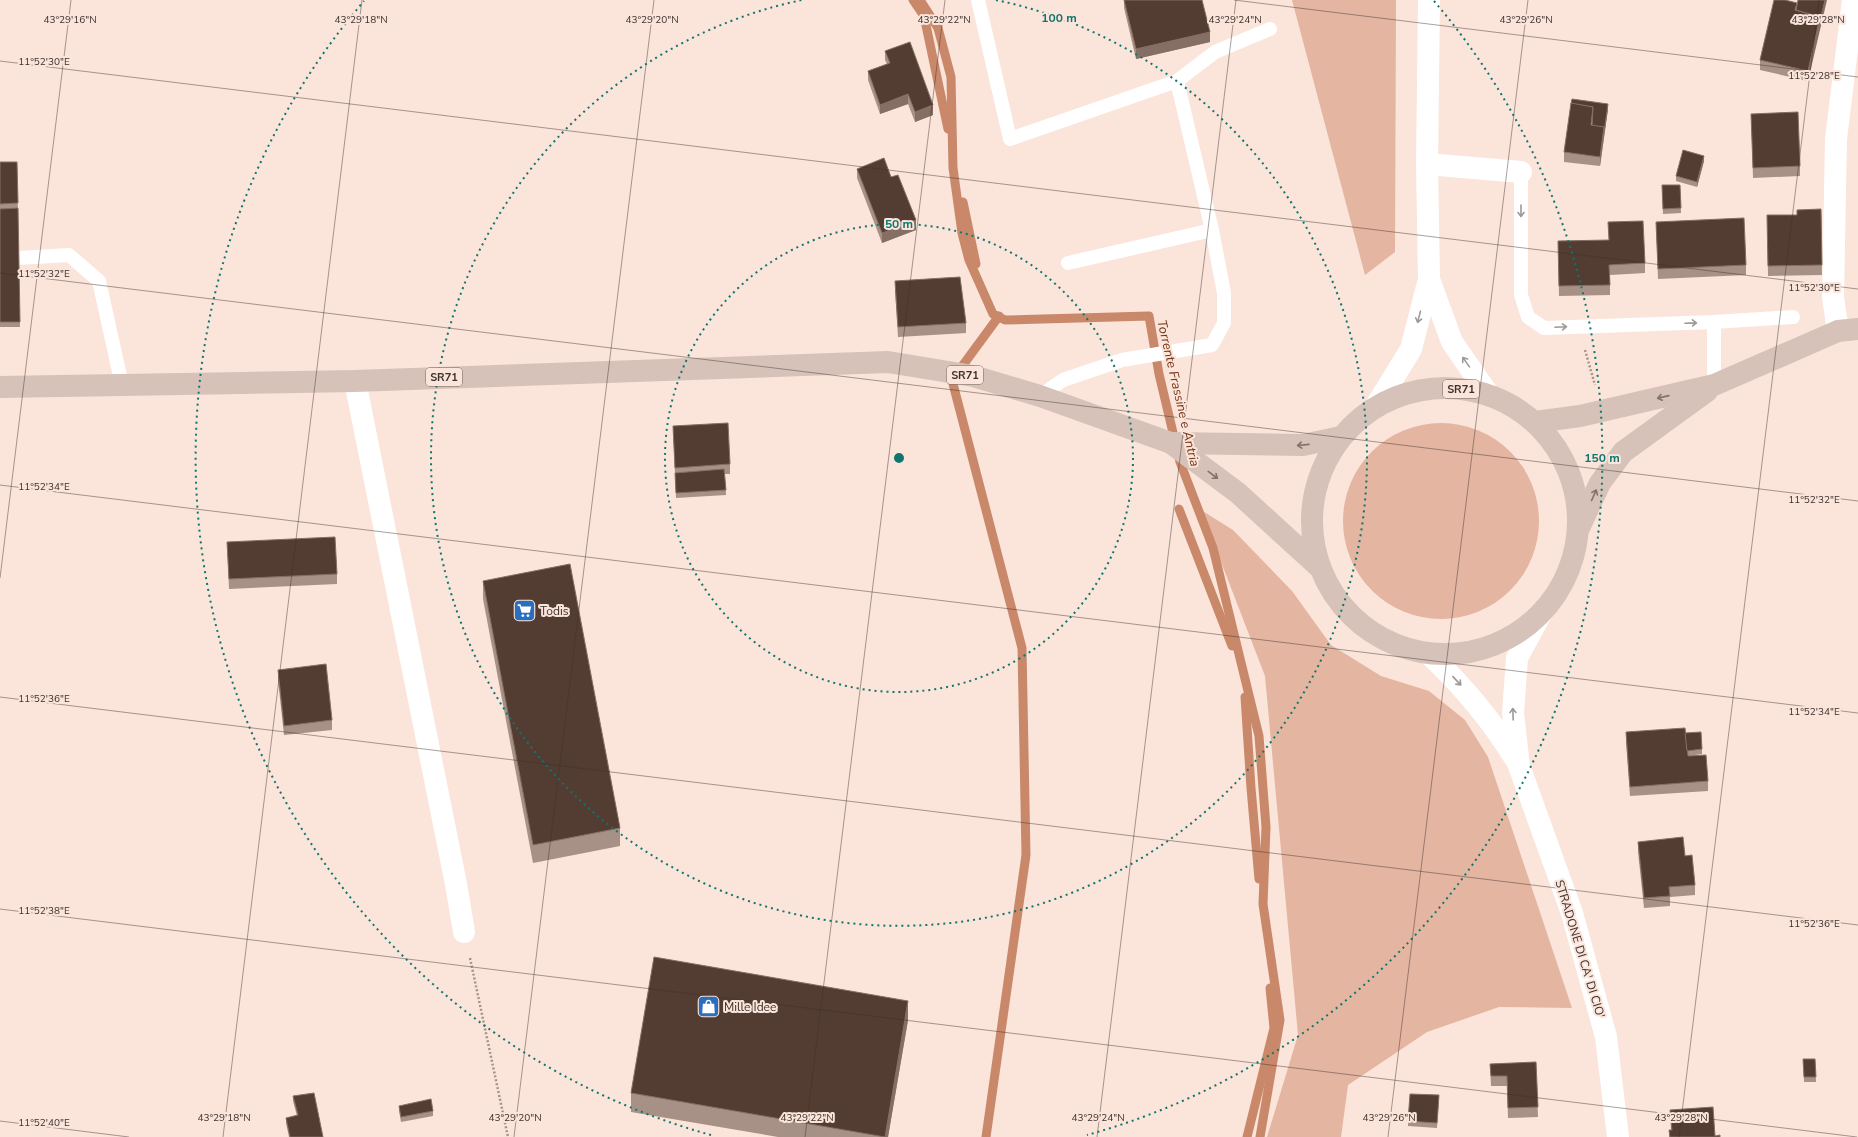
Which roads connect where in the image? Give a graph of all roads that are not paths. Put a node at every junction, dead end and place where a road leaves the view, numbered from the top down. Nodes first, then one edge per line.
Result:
1 (978, 0) edge
2 (1429, 0) edge
3 (1853, 0) edge
4 (1270, 29) dead end
5 (1176, 81) junction
6 (1427, 164) junction
7 (1521, 172) joint
8 (1212, 230) junction
9 (0, 259) edge
10 (1068, 263) dead end
11 (1428, 279) junction
12 (1793, 317) dead end
13 (1714, 322) junction
14 (1848, 330) edge
15 (355, 381) junction
16 (122, 385) junction
17 (1714, 385) junction
18 (0, 387) edge
19 (1488, 394) junction
20 (1040, 396) junction
21 (1376, 406) junction
22 (1535, 422) junction
23 (1341, 437) junction
24 (1171, 443) junction
25 (1578, 531) junction
26 (1319, 567) junction
27 (1542, 612) junction
28 (1429, 654) junction
29 (1519, 766) junction
30 (464, 932) road end
31 (1618, 1137) edge

1 - 5 lane
2 - 6 street
3 - 14 street
4 - 5 lane
5 - 8 lane
6 - 7 street
6 - 11 street
7 -> 13 lane
8 - 10 lane
8 - 20 lane
9 - 16 lane
19 -> 11 street
11 -> 21 street
12 - 13 lane
13 - 17 lane
14 - 17 main road, SR71
15 - 16 main road, SR71
15 - 20 main road, SR71
15 - 30 street
16 - 18 main road, SR71
17 -> 22 main road, SR71
25 -> 17 main road, SR71
19 - 21 main road, SR71
19 - 22 main road, SR71
20 - 24 main road, SR71
21 - 23 main road, SR71
22 - 25 main road, SR71
23 -> 24 main road, SR71
23 - 26 main road, SR71
24 -> 26 main road, SR71
25 - 27 main road, SR71
26 - 28 main road, SR71
27 - 28 main road, SR71
29 -> 27 street
28 -> 29 street
29 - 31 street, STRADONE DI CA' DI CIO'

